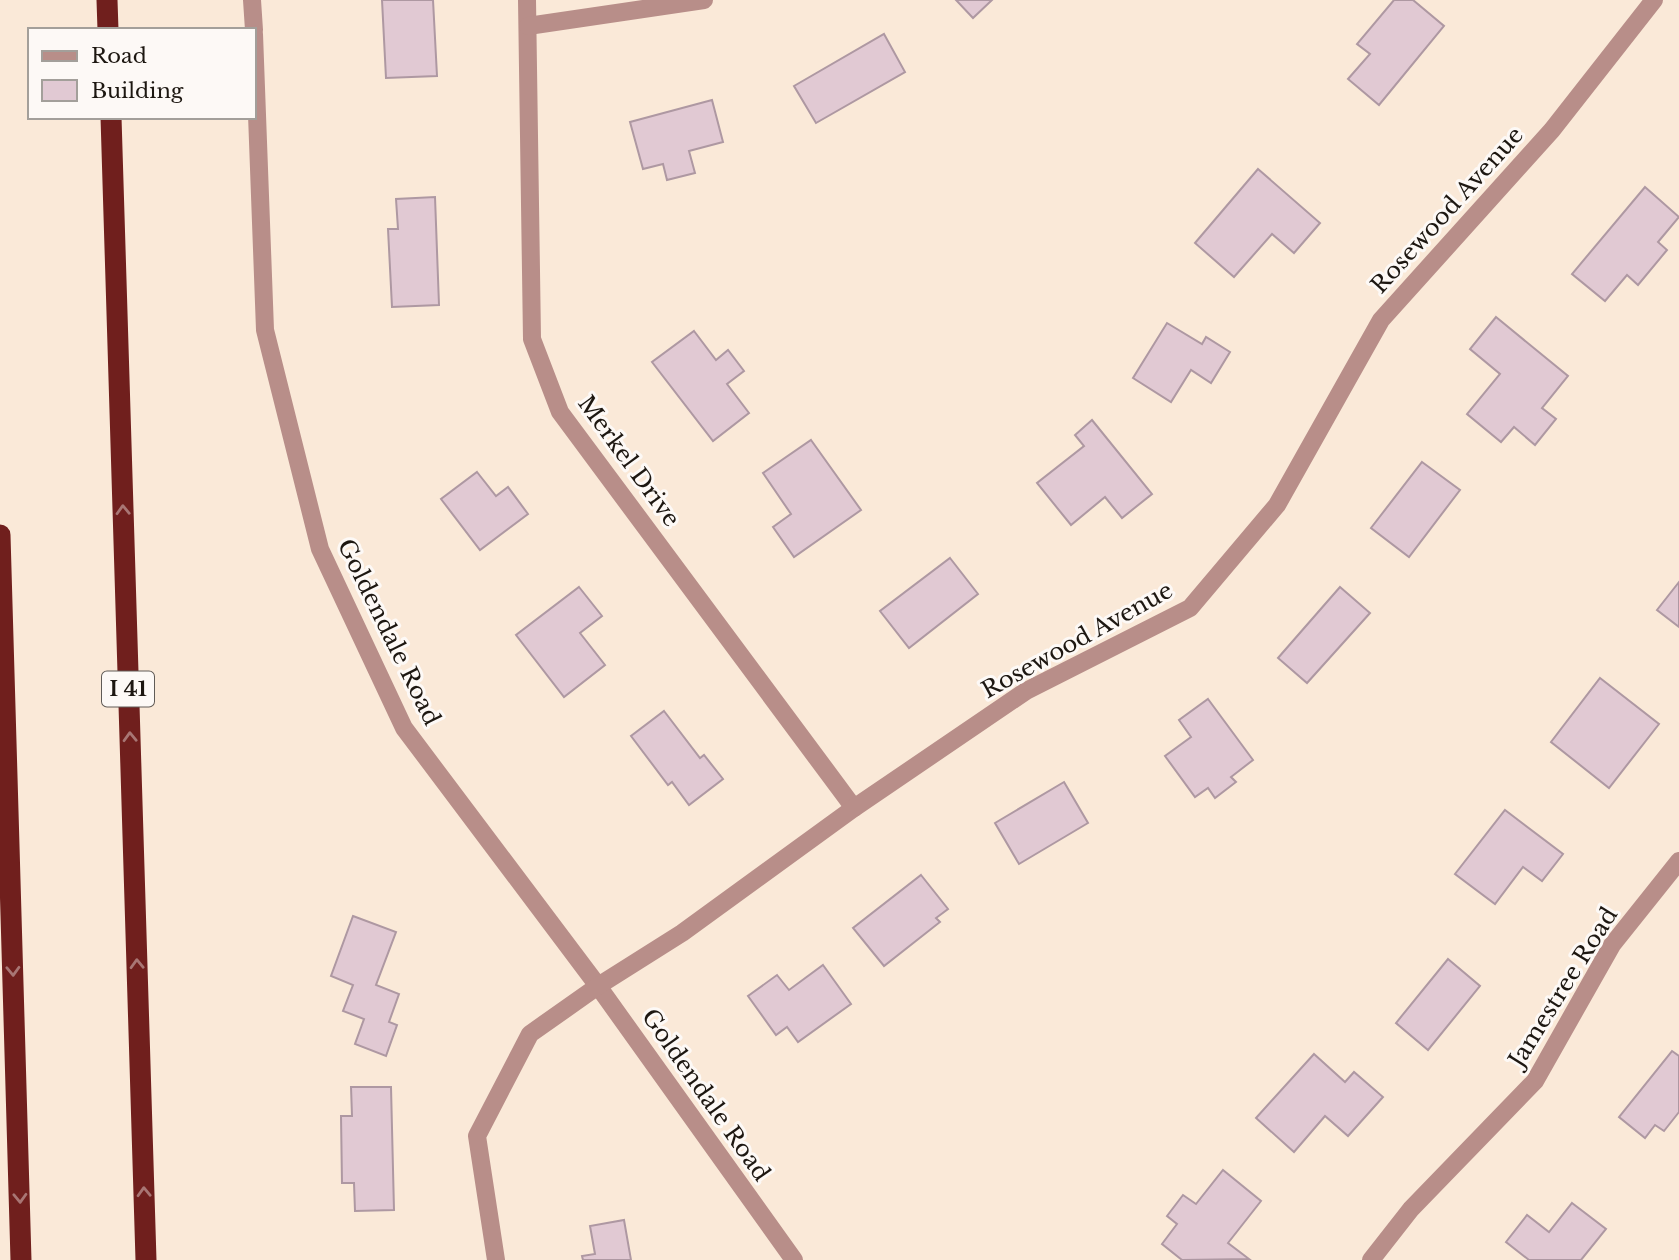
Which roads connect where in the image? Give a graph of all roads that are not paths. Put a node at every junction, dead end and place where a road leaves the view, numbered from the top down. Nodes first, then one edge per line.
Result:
1 (107, 0) edge
2 (253, 0) edge
3 (527, 0) edge
4 (704, 0) edge
5 (1654, 0) edge
6 (528, 26) junction
7 (108, 28) edge
8 (254, 28) edge
9 (256, 86) edge
10 (111, 119) edge
11 (0, 535) edge
12 (854, 808) junction
13 (1679, 861) edge
14 (598, 986) junction
15 (22, 1260) edge
16 (146, 1260) edge
17 (496, 1260) edge
18 (794, 1260) edge
19 (1371, 1260) edge

1 - 7 highway
2 - 8 street, Goldendale Road
3 - 6 street, Merkel Drive
4 - 6 street
5 - 12 street, Rosewood Avenue
6 - 12 street, Merkel Drive
9 - 14 street, Goldendale Road
16 -> 10 highway, I 41
11 -> 15 highway
12 - 14 street, Rosewood Avenue
13 - 19 street, Jamestree Road
14 - 17 street, Rosewood Avenue
14 - 18 street, Goldendale Road

